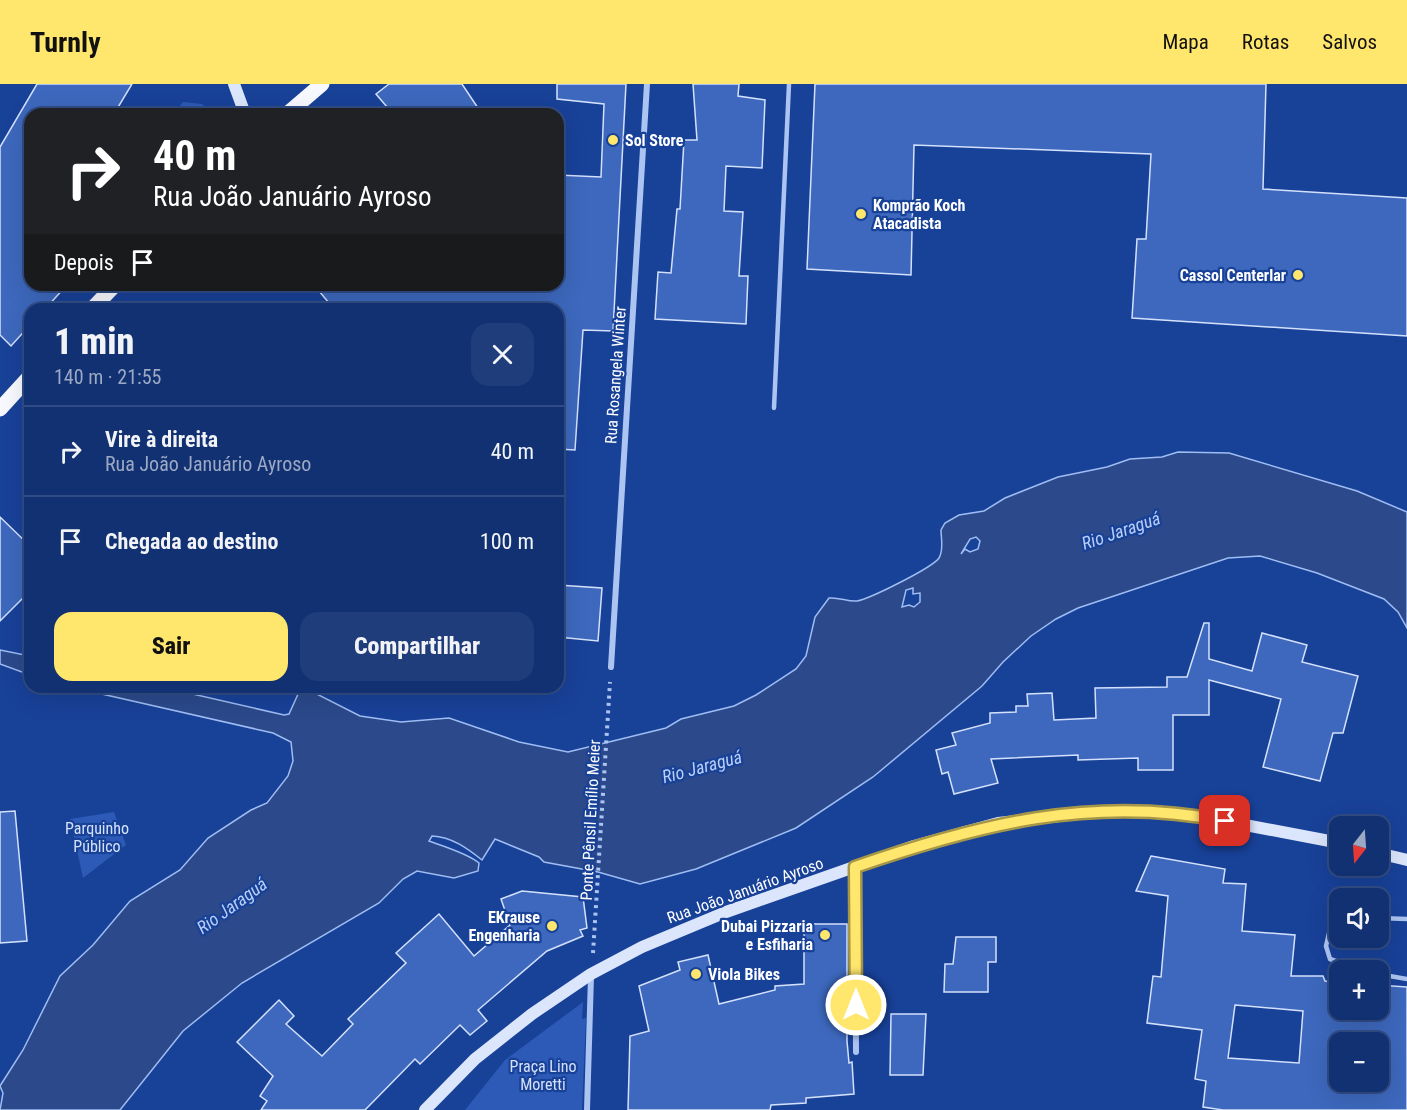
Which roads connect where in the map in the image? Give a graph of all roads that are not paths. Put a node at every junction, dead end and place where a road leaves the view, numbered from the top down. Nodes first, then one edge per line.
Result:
1 (234, 84) edge
2 (322, 84) edge
3 (647, 84) edge
4 (789, 84) edge
5 (243, 108) edge
6 (294, 108) edge
7 (110, 291) edge
8 (98, 303) edge
9 (24, 383) edge
10 (774, 408) dead end
11 (0, 409) edge
12 (611, 667) road end
13 (1329, 841) edge
14 (1389, 856) edge
15 (1407, 860) edge
16 (855, 867) junction
17 (1389, 918) edge
18 (1407, 919) edge
19 (1329, 933) edge
20 (1333, 960) edge
21 (591, 974) junction
22 (1389, 976) edge
23 (1407, 979) edge
24 (856, 1052) dead end
25 (425, 1110) edge
26 (587, 1110) edge

1 - 5 main road
2 - 6 main road
3 - 12 street, Rua Rosangela Winter
4 - 10 lane
7 - 8 main road
9 - 11 main road
13 - 16 main road, Rua João Januário Ayroso
14 - 15 main road
16 - 21 main road, Rua João Januário Ayroso
16 - 24 street
17 - 18 lane
19 - 20 lane
21 - 25 main road, Rua João Januário Ayroso
21 - 26 street
22 - 23 lane

